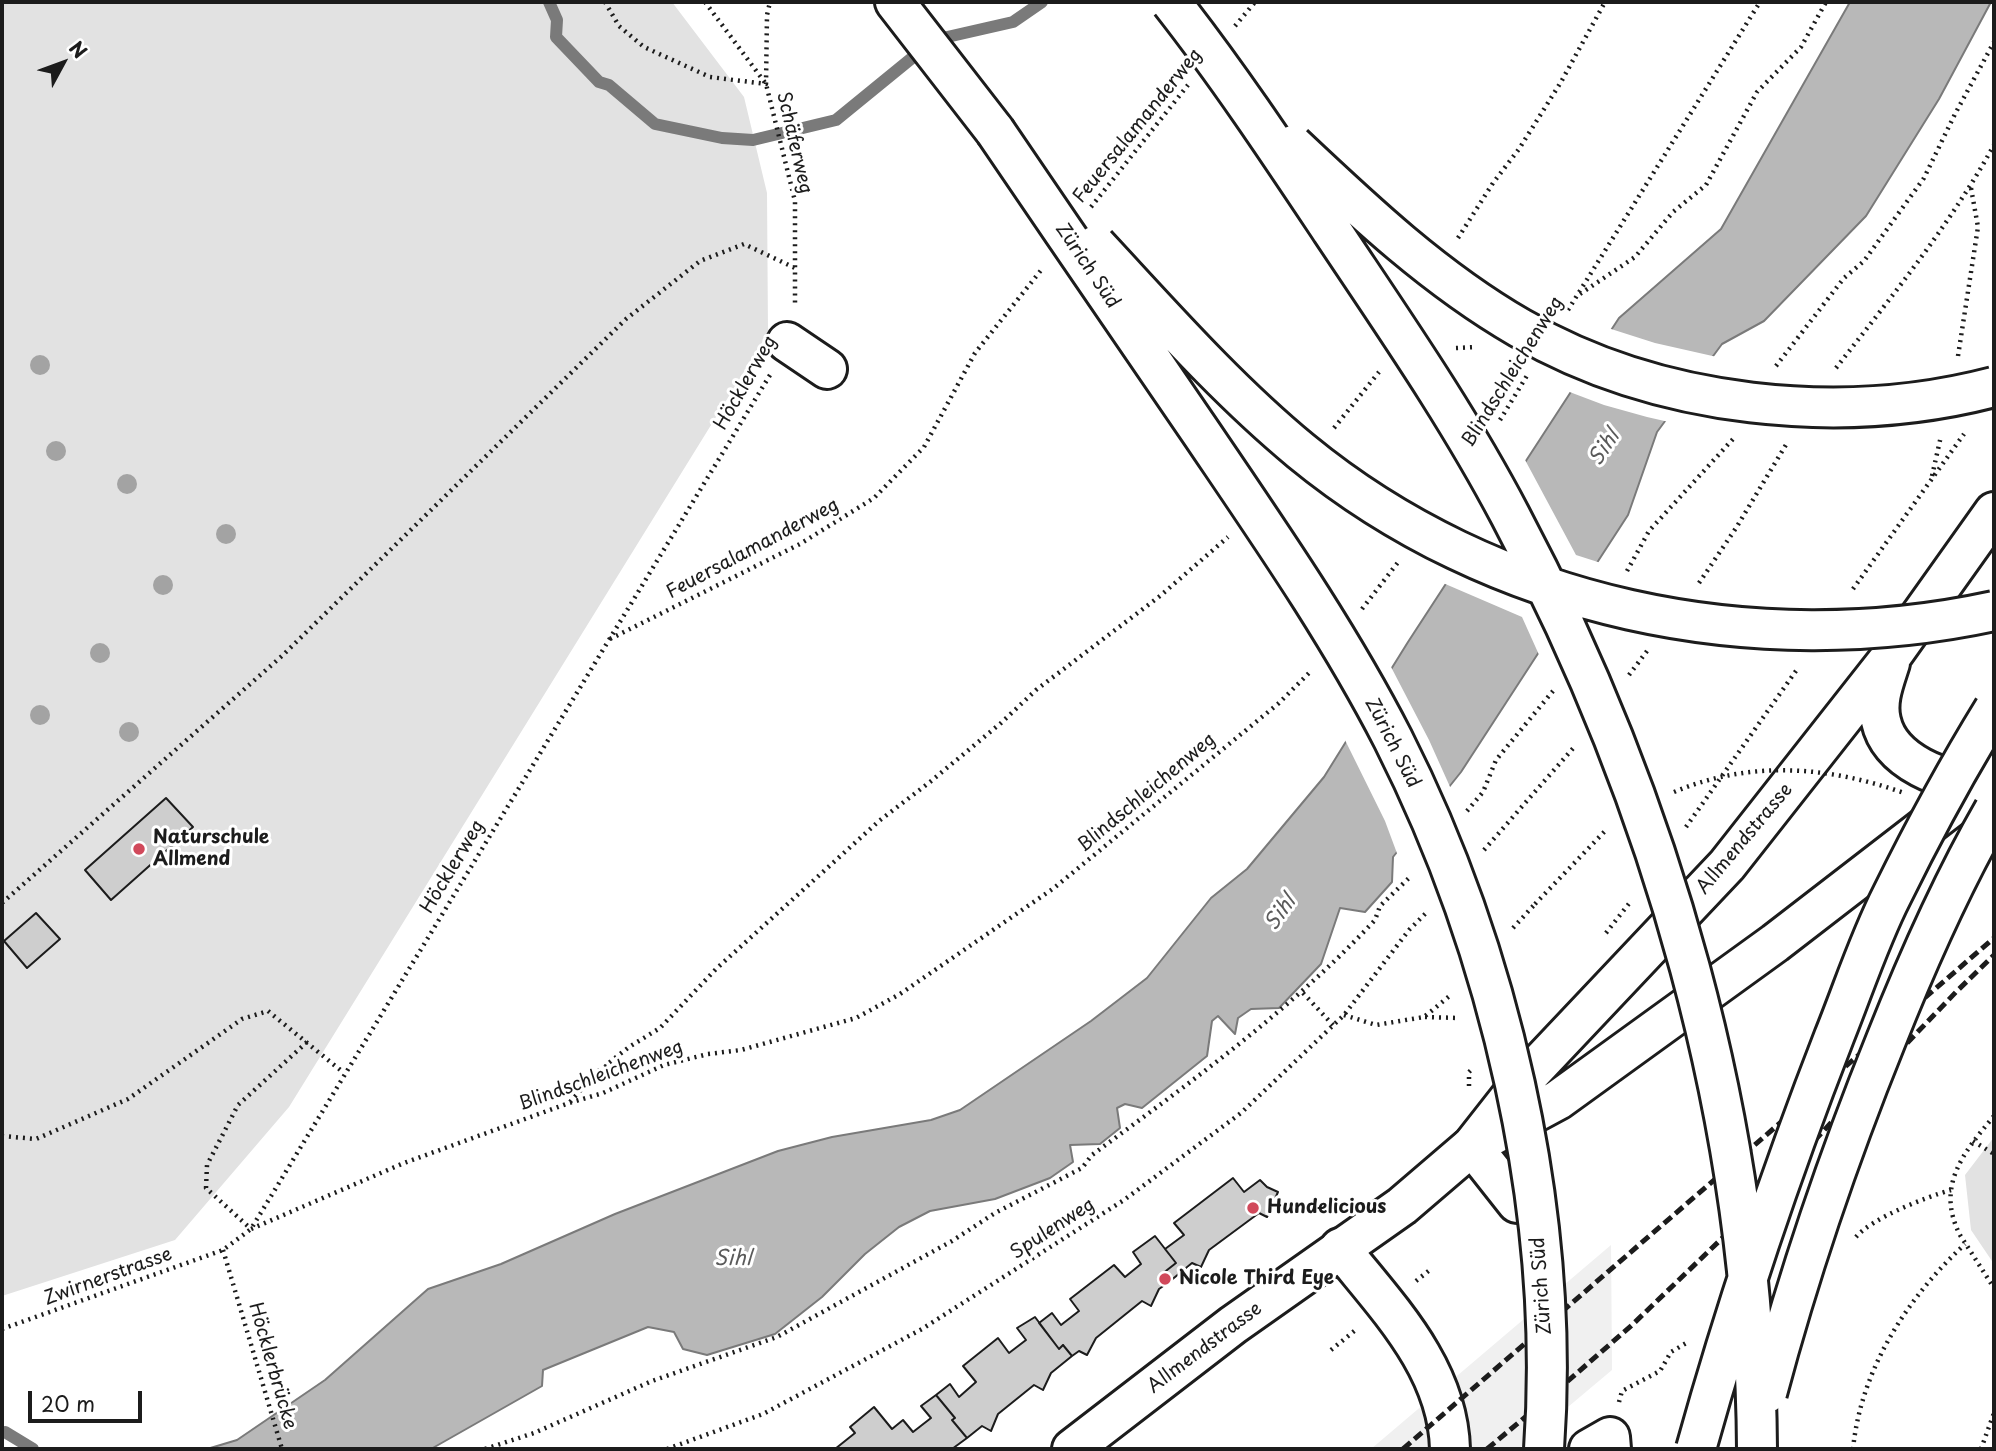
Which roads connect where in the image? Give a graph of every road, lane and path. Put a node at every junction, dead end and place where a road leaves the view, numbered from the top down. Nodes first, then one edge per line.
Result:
1 (605, 2) edge
2 (705, 2) edge
3 (770, 2) edge
4 (896, 2) edge
5 (1171, 2) edge
6 (1255, 2) edge
7 (1605, 2) edge
8 (1760, 2) edge
9 (1826, 2) edge
10 (1234, 28) dead end
11 (1994, 42) edge
12 (1206, 74) junction
13 (766, 84) junction
14 (995, 131) junction
15 (1994, 145) edge
16 (1089, 209) dead end
17 (1453, 246) dead end
18 (1048, 261) dead end
19 (795, 268) junction
20 (1576, 296) junction
21 (1563, 319) dead end
22 (787, 342) junction
23 (1957, 362) dead end
24 (1387, 363) dead end
25 (1535, 363) dead end
26 (827, 369) dead end
27 (1770, 375) dead end
28 (1994, 387) edge
29 (1970, 426) dead end
30 (1942, 427) dead end
31 (1493, 430) dead end
32 (1738, 433) dead end
33 (1329, 434) dead end
34 (1931, 480) junction
35 (1994, 512) edge
36 (1231, 534) dead end
37 (1404, 556) dead end
38 (1623, 578) dead end
39 (1851, 592) dead end
40 (1994, 611) edge
41 (1358, 616) dead end
42 (609, 640) junction
43 (1893, 654) junction
44 (1804, 660) dead end
45 (1315, 666) dead end
46 (1555, 689) dead end
47 (1994, 709) edge
48 (1990, 789) edge
49 (1909, 795) dead end
50 (1664, 796) dead end
51 (1458, 821) dead end
52 (1614, 823) dead end
53 (1684, 829) dead end
54 (1417, 870) dead end
55 (1634, 897) dead end
56 (2, 903) edge
57 (1535, 904) dead end
58 (1601, 938) dead end
59 (1303, 992) junction
60 (1424, 1017) dead end
61 (1333, 1025) junction
62 (307, 1042) junction
63 (1478, 1064) dead end
64 (1469, 1072) dead end
65 (344, 1073) junction
66 (569, 1103) junction
67 (1994, 1116) edge
68 (2, 1136) edge
69 (1973, 1141) junction
70 (1472, 1146) junction
71 (1994, 1154) edge
72 (1517, 1203) dead end
73 (251, 1229) junction
74 (1965, 1244) junction
75 (1340, 1248) junction
76 (223, 1250) junction
77 (1994, 1288) edge
78 (2, 1329) edge
79 (1994, 1413) edge
80 (282, 1449) edge
81 (485, 1449) edge
82 (667, 1449) edge
83 (1072, 1449) edge
84 (1450, 1449) edge
85 (1544, 1449) edge
86 (1589, 1449) edge
87 (1611, 1449) edge
88 (1696, 1449) edge
89 (1754, 1449) edge
90 (1853, 1449) edge
91 (1981, 1449) edge

1 - 13 path
2 - 13 path, Schäferweg
3 - 13 path
4 - 14 main road
5 - 12 main road, bridge
6 - 10 path
7 - 17 path
8 - 20 path, Blindschleichenweg
9 - 20 path
11 - 27 path
12 - 16 path, Feuersalamanderweg
12 - 28 main road, bridge
12 - 89 main road, bridge
13 - 19 path, Schäferweg
14 - 40 main road, bridge
14 - 85 main road, Zürich Süd, bridge
15 - 23 path
18 - 42 path, Feuersalamanderweg
19 - 22 path, Höcklerweg
19 - 56 path
20 - 21 path, Blindschleichenweg
22 - 26 main road
22 - 42 path, Höcklerweg
24 - 33 path
25 - 31 path, Blindschleichenweg
29 - 34 path
30 - 34 path
32 - 38 path
34 - 39 path
35 - 43 main road, Allmendstrasse
36 - 66 path
37 - 41 path
42 - 65 path, Höcklerweg
43 - 48 main road
43 - 70 main road, Allmendstrasse
44 - 53 path
45 - 66 path, Blindschleichenweg
46 - 51 path
47 - 88 main road, bridge
48 - 70 main road, Allmendstrasse
48 - 89 main road, bridge
49 - 50 path, bridge
52 - 57 path, bridge
54 - 59 path
55 - 58 path
59 - 61 path
59 - 81 path
60 - 61 path
61 - 82 path, Spulenweg
62 - 65 path
62 - 68 path
62 - 73 path
63 - 64 path
65 - 73 path, Höcklerweg
66 - 73 path, Blindschleichenweg
67 - 69 path
69 - 71 path
69 - 74 path
70 - 72 main road
70 - 75 main road, Allmendstrasse
73 - 76 path, Höcklerweg
74 - 77 path
74 - 90 path
75 - 83 main road, Allmendstrasse
75 - 84 main road
76 - 78 path, Zwirnerstrasse
76 - 80 path, Höcklerbrücke
79 - 91 path
86 - 87 main road

